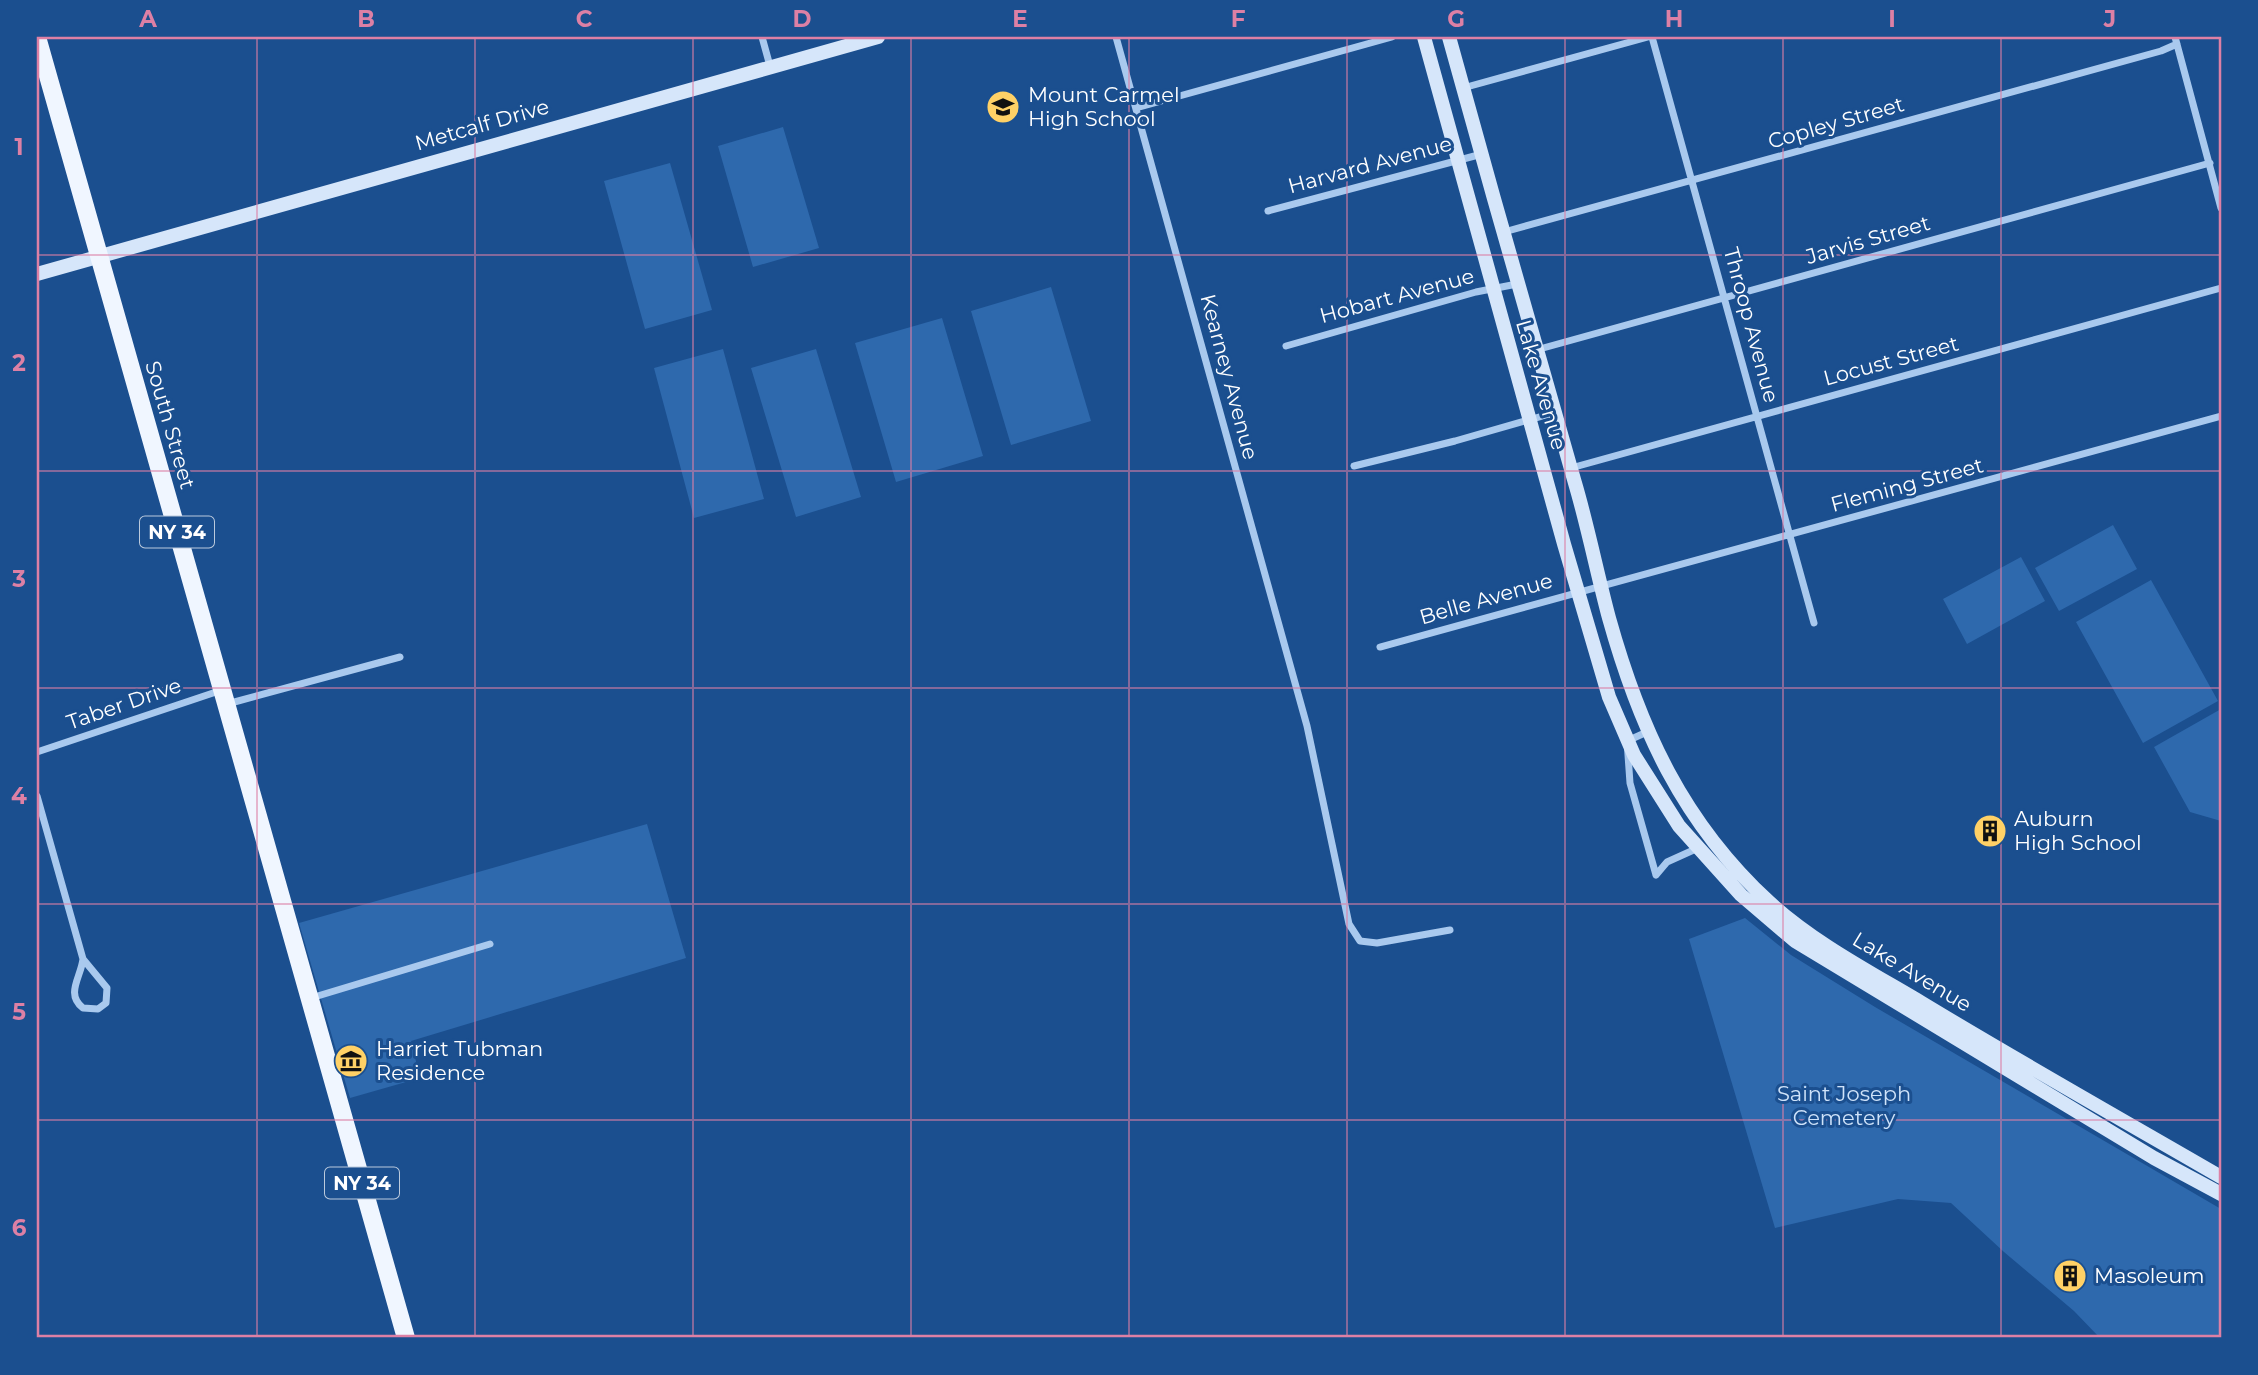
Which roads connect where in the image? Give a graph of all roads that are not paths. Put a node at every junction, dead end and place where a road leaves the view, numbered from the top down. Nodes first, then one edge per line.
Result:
1 (37, 37) edge
2 (762, 37) edge
3 (877, 37) edge
4 (1116, 37) edge
5 (1392, 37) edge
6 (1424, 37) edge
7 (1449, 37) edge
8 (1650, 37) edge
9 (2176, 41) edge
10 (770, 66) junction
11 (1463, 88) junction
12 (1136, 108) junction
13 (1482, 153) junction
14 (1457, 159) junction
15 (2210, 163) junction
16 (1692, 180) junction
17 (2221, 208) edge
18 (1268, 211) dead end
19 (1504, 232) junction
20 (99, 257) junction
21 (37, 274) edge
22 (1518, 284) junction
23 (1494, 288) junction
24 (2221, 288) edge
25 (1724, 298) junction
26 (1286, 346) dead end
27 (1536, 351) junction
28 (1553, 413) junction
29 (1757, 415) junction
30 (2221, 416) edge
31 (1530, 419) junction
32 (1354, 466) dead end
33 (1570, 468) junction
34 (1789, 536) junction
35 (1602, 587) junction
36 (1577, 592) junction
37 (1814, 623) dead end
38 (1380, 648) dead end
39 (400, 657) dead end
40 (225, 697) junction
41 (1647, 732) junction
42 (1628, 741) junction
43 (37, 752) edge
44 (37, 796) edge
45 (1698, 848) junction
46 (1450, 930) dead end
47 (490, 944) dead end
48 (83, 959) junction
49 (310, 998) junction
50 (2221, 1177) edge
51 (2221, 1194) edge
52 (406, 1338) edge

1 - 20 main road, South Street / NY 34
2 - 10 street
3 - 10 main road, Metcalf Drive
4 - 12 street, Kearney Avenue
5 - 12 street
6 - 14 main road, Lake Avenue
7 - 11 main road, Lake Avenue
8 - 11 street
8 - 16 street, Throop Avenue
9 - 15 street
9 - 16 street, Copley Street
10 - 20 main road, Metcalf Drive
11 - 13 main road, Lake Avenue
12 - 46 street, Kearney Avenue
13 - 14 street, Harvard Avenue
13 - 19 main road, Lake Avenue
14 - 18 street, Harvard Avenue
14 - 23 main road, Lake Avenue
15 - 17 street
15 - 25 street, Jarvis Street
16 - 19 street, Copley Street
16 - 25 street, Throop Avenue
19 - 22 main road, Lake Avenue
20 - 21 main road, Metcalf Drive
20 - 40 main road, South Street / NY 34
22 - 23 street, Hobart Avenue
22 - 27 main road, Lake Avenue
23 - 26 street, Hobart Avenue
23 - 31 main road, Lake Avenue
24 - 29 street, Locust Street
25 - 27 street, Jarvis Street
25 - 29 street, Throop Avenue
27 - 28 main road, Lake Avenue
28 - 31 street
28 - 33 main road, Lake Avenue
29 - 33 street, Locust Street
29 - 34 street, Throop Avenue
30 - 34 street, Fleming Street
31 - 32 street
31 - 36 main road, Lake Avenue
33 - 35 main road, Lake Avenue
34 - 35 street, Fleming Street
34 - 37 street, Throop Avenue
35 - 36 street, Belle Avenue
35 - 41 main road, Lake Avenue
36 - 38 street, Belle Avenue
36 - 42 main road, Lake Avenue
39 - 40 street, Taber Drive
40 - 43 street, Taber Drive
40 - 49 main road, South Street / NY 34
41 - 42 street
41 - 50 main road, Lake Avenue
42 - 45 main road, Lake Avenue
42 - 45 street, Lake Avenue
44 - 48 street
45 - 51 main road, Lake Avenue
47 - 49 street
48 - 48 street
49 - 52 main road, South Street / NY 34

